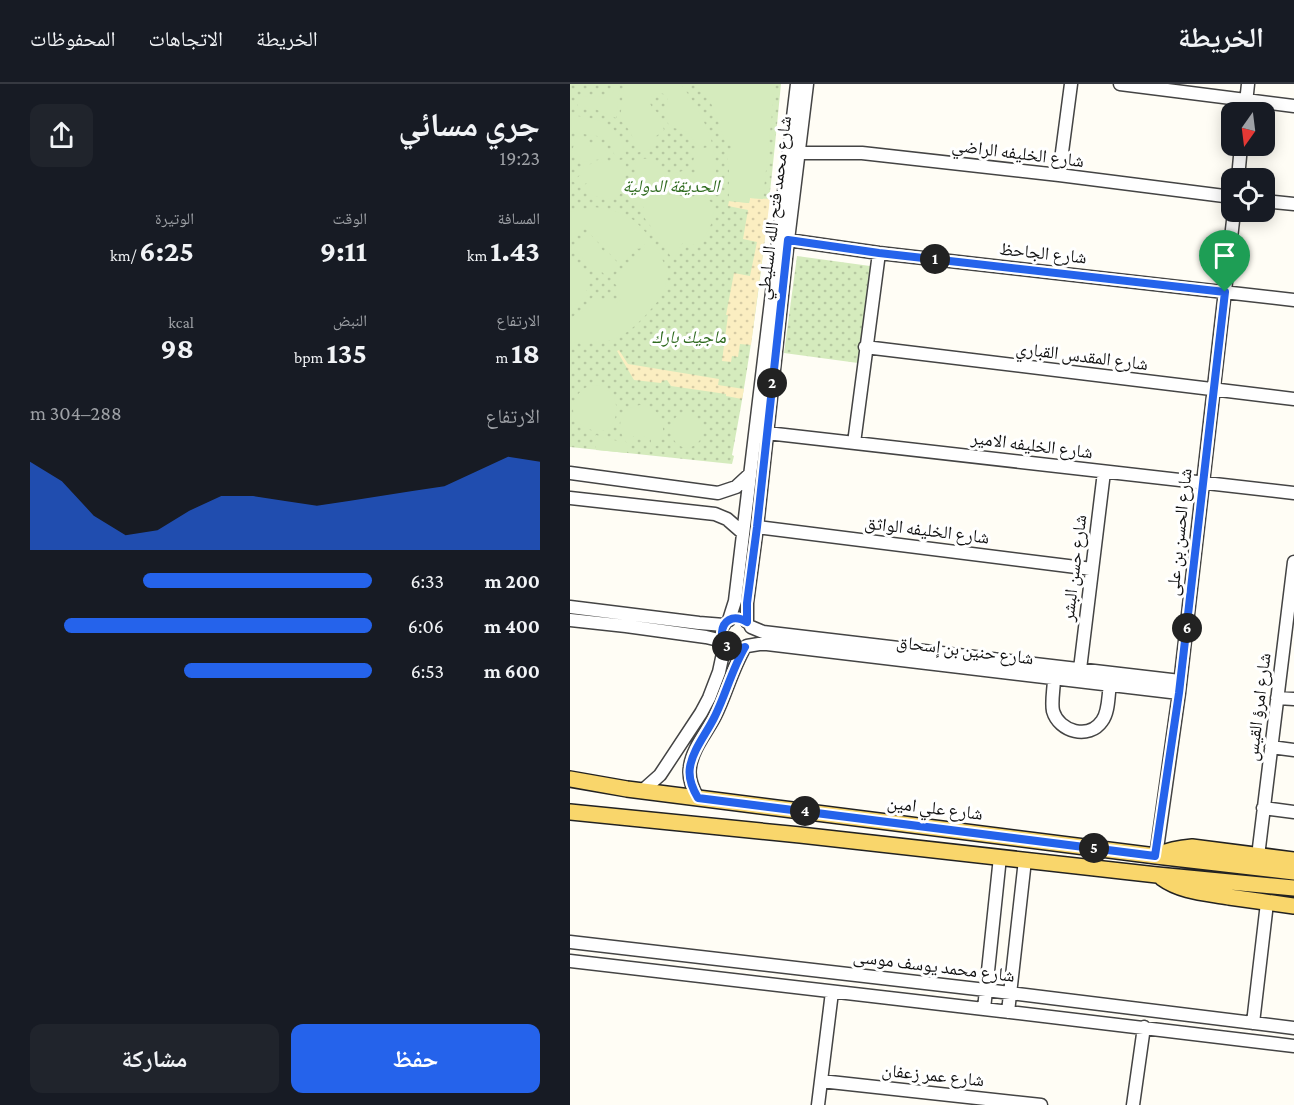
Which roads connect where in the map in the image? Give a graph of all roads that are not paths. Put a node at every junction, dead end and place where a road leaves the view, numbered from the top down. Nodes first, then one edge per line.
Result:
1 (796, 84) edge
2 (807, 84) edge
3 (1071, 84) edge
4 (1120, 84) edge
5 (1248, 84) edge
6 (1223, 102) edge
7 (1246, 102) edge
8 (1275, 106) edge
9 (1294, 106) edge
10 (799, 153) junction
11 (1059, 175) junction
12 (1221, 196) edge
13 (1275, 202) edge
14 (1294, 204) edge
15 (1233, 222) edge
16 (788, 240) junction
17 (879, 253) junction
18 (1225, 292) junction
19 (1294, 300) edge
20 (865, 347) junction
21 (1214, 390) junction
22 (1294, 399) edge
23 (767, 433) junction
24 (854, 443) junction
25 (1104, 472) junction
26 (570, 473) edge
27 (750, 474) junction
28 (1203, 483) junction
29 (718, 493) junction
30 (1294, 493) edge
31 (570, 498) edge
32 (715, 514) junction
33 (757, 527) junction
34 (743, 533) junction
35 (1294, 562) edge
36 (1092, 569) junction
37 (1292, 598) edge
38 (570, 607) edge
39 (570, 620) edge
40 (727, 622) junction
41 (749, 625) junction
42 (724, 643) junction
43 (746, 647) junction
44 (1080, 669) junction
45 (1054, 678) junction
46 (1149, 683) junction
47 (1110, 685) junction
48 (1180, 687) junction
49 (1277, 698) junction
50 (1294, 699) edge
51 (1271, 747) junction
52 (1294, 750) edge
53 (670, 761) junction
54 (690, 765) junction
55 (575, 782) edge
56 (642, 790) junction
57 (698, 798) junction
58 (570, 803) edge
59 (1263, 808) junction
60 (570, 812) edge
61 (1294, 812) edge
62 (621, 817) junction
63 (1155, 856) junction
64 (1258, 856) junction
65 (1000, 857) junction
66 (1025, 860) junction
67 (1294, 860) edge
68 (1294, 872) edge
69 (1157, 875) junction
70 (1294, 888) edge
71 (1267, 903) junction
72 (1294, 906) edge
73 (570, 942) edge
74 (570, 961) edge
75 (986, 990) junction
76 (832, 992) junction
77 (1010, 993) junction
78 (984, 1008) junction
79 (1008, 1012) junction
80 (1253, 1023) junction
81 (1144, 1027) junction
82 (1294, 1028) edge
83 (1294, 1046) edge
84 (821, 1081) junction
85 (818, 1105) edge
86 (1041, 1105) edge
87 (1133, 1105) edge

1 - 27 street, شارع محمد فتح الله السليطي
2 - 10 street, شارع محمد فتح الله السليطي
3 - 11 street
4 - 6 street
5 - 7 street
8 - 9 street
10 - 11 street, شارع الخليفه الراضي
10 - 16 street, شارع محمد فتح الله السليطي
11 - 12 street, شارع الخليفه الراضي
13 - 14 street
15 - 18 street, شارع الحسن بن على
16 - 17 street, شارع الجاحظ
16 - 23 street, شارع محمد فتح الله السليطي
17 - 18 street, شارع الجاحظ
17 - 20 street
18 - 19 street, شارع الجاحظ
18 - 21 street, شارع الحسن بن على
20 - 21 street, شارع المقدس القباري
20 - 24 street
21 - 22 street, شارع المقدس القباري
21 - 28 street, شارع الحسن بن على
23 - 24 street, شارع الخليفه الامير
23 - 33 street, شارع محمد فتح الله السليطي
24 - 25 street, شارع الخليفه الامير
25 - 28 street, شارع الخليفه الامير
25 - 36 street, شارع حسن البشر
26 - 29 street
27 - 29 street
27 - 34 street, شارع محمد فتح الله السليطي
28 - 30 street, شارع الخليفه الامير
28 - 48 street, شارع الحسن بن على
29 - 32 street
31 - 32 street
32 - 34 street
33 - 36 street, شارع الخليفه الواثق
33 - 41 street, شارع محمد فتح الله السليطي
34 - 40 street, شارع محمد فتح الله السليطي
35 - 37 street, شارع امرؤ القيس
36 - 44 street, شارع حسن البشر
37 - 49 street, شارع امرؤ القيس
38 - 40 street
39 - 42 street
40 - 41 street
40 - 42 street
41 - 43 street
41 - 44 street, شارع حنين بن إسحاق
42 - 43 street
42 - 53 street
43 - 45 street, شارع حنين بن إسحاق
43 - 54 street
44 - 46 street, شارع حنين بن إسحاق
45 - 47 street, شارع حنين بن إسحاق
45 - 47 street
46 - 47 street, شارع حنين بن إسحاق
46 - 48 street, شارع حنين بن إسحاق
48 - 63 street, شارع الحسن بن على
49 - 50 street
49 - 51 street, شارع امرؤ القيس
51 - 52 street
51 - 59 street, شارع امرؤ القيس
53 - 54 street
53 - 56 street
54 - 57 street
55 - 56 main road, شارع علي امين
56 - 57 main road, شارع علي امين
57 - 63 main road, شارع علي امين
58 - 62 main road
59 - 61 street
59 - 64 street, شارع امرؤ القيس
60 - 62 main road
62 - 65 main road
63 - 64 main road, شارع علي امين
63 - 68 main road
64 - 67 main road, شارع علي امين
65 - 66 main road
65 - 75 street
66 - 69 main road
66 - 77 street
69 - 70 main road
69 - 71 main road
71 - 72 main road
71 - 80 street
73 - 75 street, شارع محمد يوسف موسى
74 - 76 street, شارع محمد يوسف موسى
75 - 77 street, شارع محمد يوسف موسى
75 - 78 street
76 - 78 street, شارع محمد يوسف موسى
76 - 84 street
77 - 79 street
77 - 80 street, شارع محمد يوسف موسى
78 - 79 street, شارع محمد يوسف موسى
79 - 81 street, شارع محمد يوسف موسى
80 - 82 street, شارع محمد يوسف موسى
81 - 83 street, شارع محمد يوسف موسى
81 - 87 street
84 - 85 street
84 - 86 street, شارع عمر زعفان

